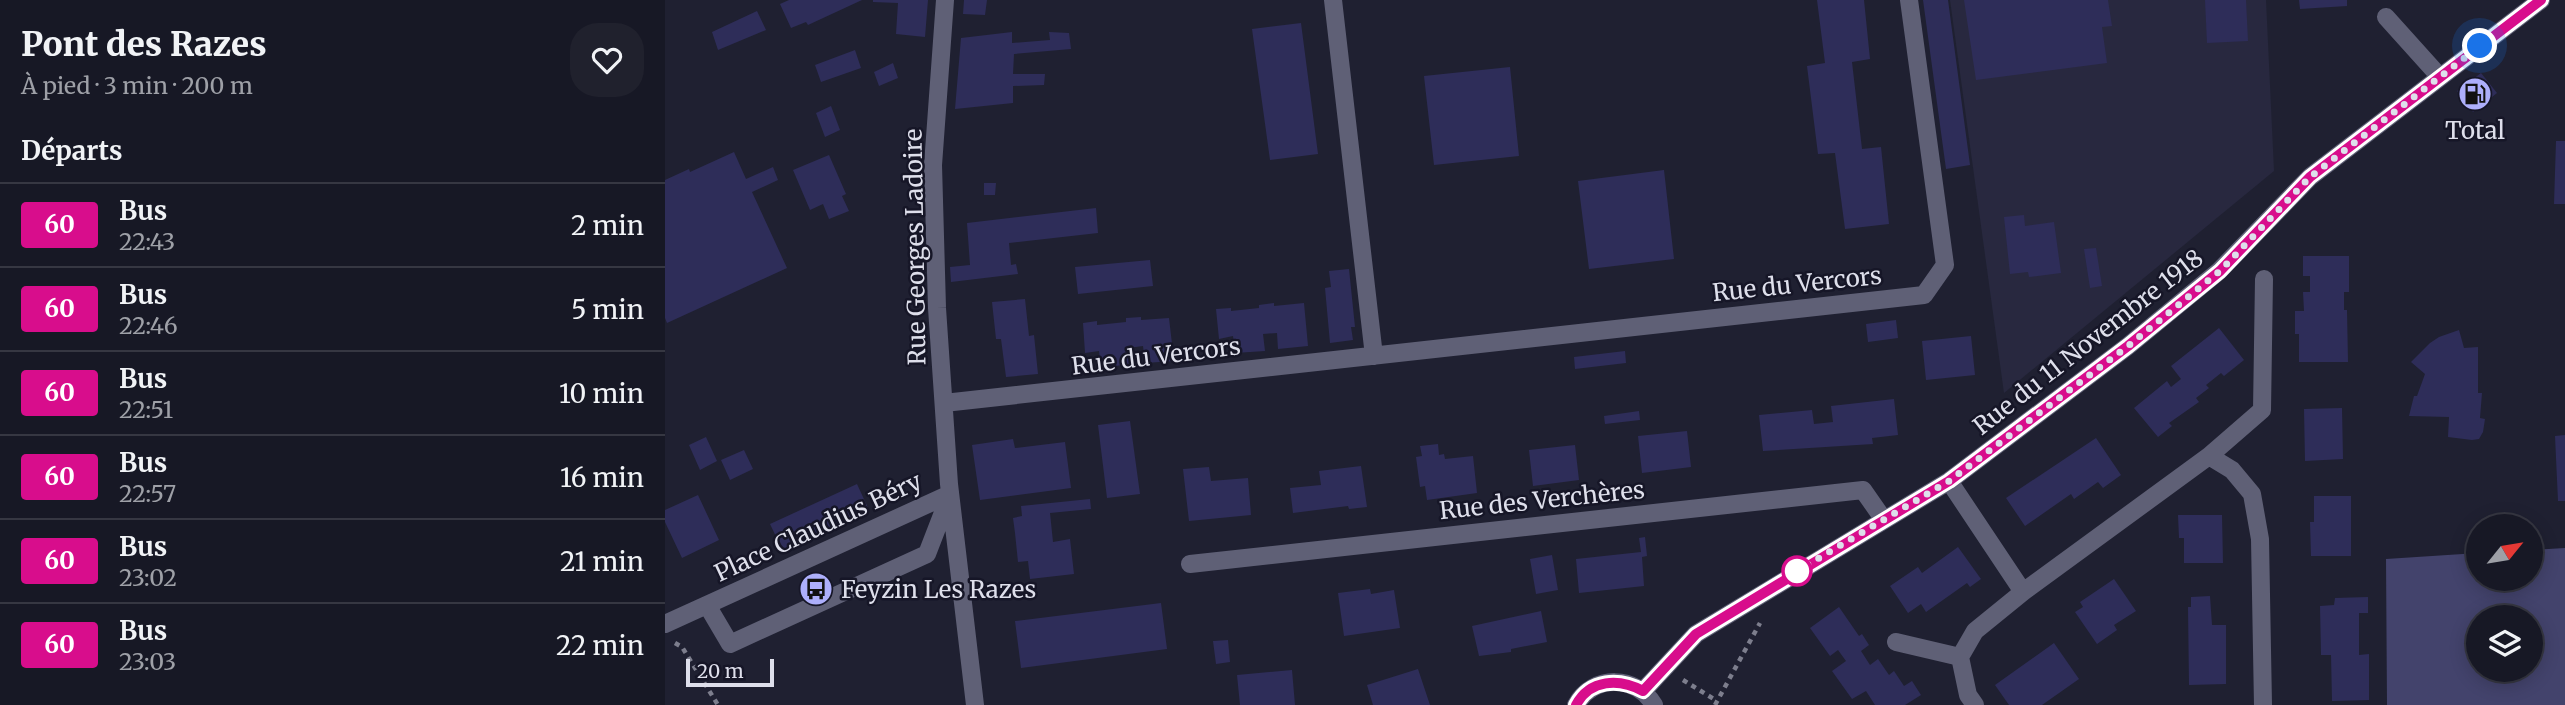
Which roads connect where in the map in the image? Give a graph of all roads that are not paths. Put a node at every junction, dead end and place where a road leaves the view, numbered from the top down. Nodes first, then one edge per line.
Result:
1 (945, 0) edge
2 (1333, 0) edge
3 (1909, 0) edge
4 (2541, 0) edge
5 (2386, 17) dead end
6 (2440, 77) junction
7 (2264, 278) dead end
8 (1374, 356) junction
9 (944, 403) junction
10 (2209, 456) junction
11 (1949, 481) junction
12 (950, 494) junction
13 (1884, 520) junction
14 (1190, 564) dead end
15 (2023, 592) junction
16 (707, 605) junction
17 (665, 624) edge
18 (1896, 642) dead end
19 (1960, 657) junction
20 (1643, 691) junction
21 (975, 705) edge
22 (1576, 705) edge
23 (1654, 705) edge
24 (1975, 705) edge
25 (2263, 705) edge

1 - 9 street, Rue Georges Ladoire
2 - 8 street
3 - 8 street, Rue du Vercors
4 - 6 street, Rue du 11 Novembre 1918
5 - 6 street
6 - 11 street, Rue du 11 Novembre 1918
7 - 10 street
8 - 9 street, Rue du Vercors
9 - 12 street, Rue Georges Ladoire
10 - 15 street
10 - 25 street
11 - 13 street, Rue du 11 Novembre 1918
11 - 15 street
12 - 16 street, Place Claudius Béry
12 - 16 street
12 - 21 street, Place Claudius Béry
13 - 14 street, Rue des Verchères
13 - 20 street, Rue du 11 Novembre 1918
15 - 19 street
16 - 17 street, Place Claudius Béry
18 - 19 street
19 - 24 street
20 - 22 street
20 - 23 street

